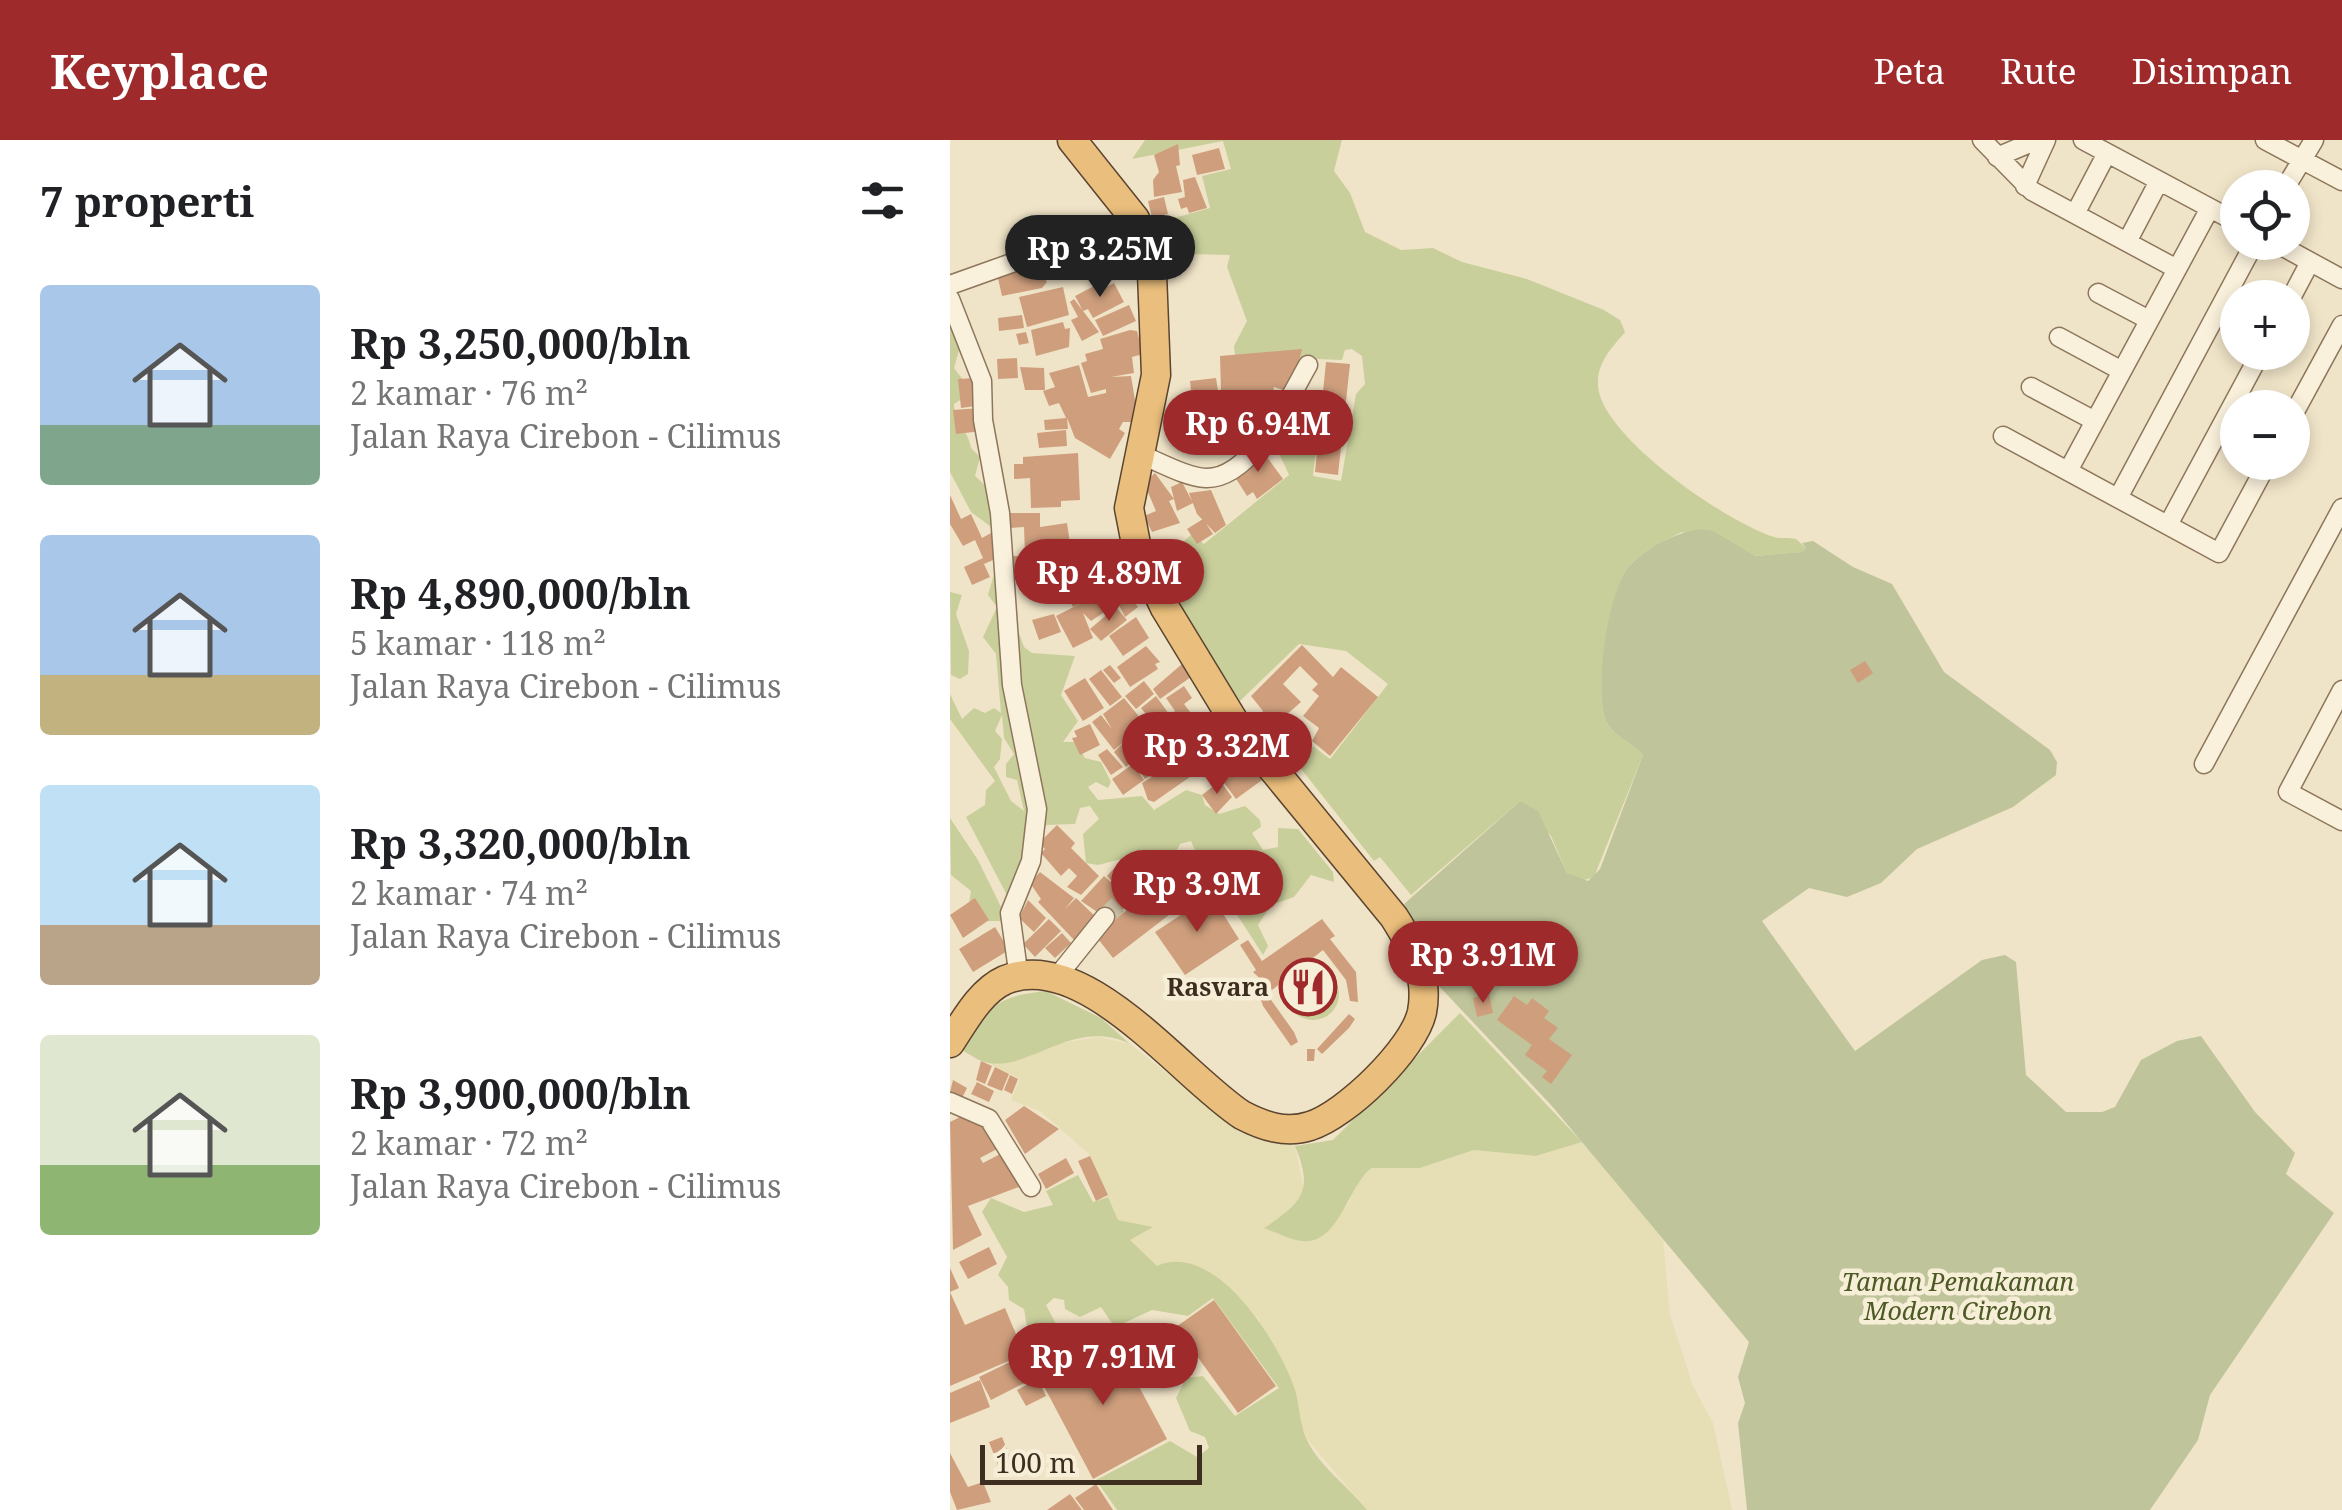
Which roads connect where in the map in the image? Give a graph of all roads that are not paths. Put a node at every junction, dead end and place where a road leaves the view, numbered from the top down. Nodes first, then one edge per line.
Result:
1 (1072, 140) edge
2 (1982, 140) edge
3 (2037, 140) edge
4 (2046, 140) edge
5 (2082, 140) edge
6 (2265, 140) edge
7 (2314, 140) edge
8 (2108, 153) junction
9 (1997, 156) junction
10 (2302, 160) junction
11 (2296, 170) edge
12 (2160, 181) junction
13 (2342, 181) edge
14 (2025, 186) junction
15 (2210, 208) junction
16 (2220, 213) edge
17 (2075, 214) junction
18 (1135, 220) junction
19 (2127, 242) junction
20 (2245, 260) edge
21 (2306, 260) edge
22 (2310, 262) junction
23 (2177, 269) junction
24 (2342, 279) edge
25 (2300, 280) edge
26 (950, 285) edge
27 (2098, 292) dead end
28 (950, 299) edge
29 (2149, 320) junction
30 (2342, 325) edge
31 (2059, 337) dead end
32 (1308, 365) dead end
33 (2251, 370) edge
34 (2122, 371) junction
35 (2031, 387) dead end
36 (2307, 390) edge
37 (2095, 421) junction
38 (2003, 436) dead end
39 (1139, 454) junction
40 (2068, 471) junction
41 (2258, 480) edge
42 (2118, 498) junction
43 (2342, 508) edge
44 (2168, 526) junction
45 (2342, 690) edge
46 (2204, 764) dead end
47 (2341, 818) edge
48 (1105, 918) tunnel mouth
49 (1019, 978) junction
50 (1056, 978) junction
51 (950, 1044) edge
52 (950, 1102) edge
53 (1031, 1186) dead end

1 - 18 highway
2 - 9 street
3 - 9 street
4 - 14 street
5 - 8 street
6 - 10 street
7 - 10 street
8 - 12 street
8 - 17 street
9 - 14 street
10 - 11 street
10 - 13 street
12 - 15 street
12 - 19 street
14 - 17 street
15 - 16 street
15 - 23 street
17 - 19 street
18 - 26 street
18 - 39 highway
19 - 23 street
20 - 42 street
21 - 22 street
22 - 24 street
22 - 25 street
23 - 29 street
27 - 29 street
28 - 49 street
29 - 34 street
30 - 36 street
31 - 34 street
32 - 39 street
33 - 44 street
34 - 37 street
35 - 37 street
37 - 40 street
38 - 40 street
39 - 50 highway
40 - 42 street
41 - 44 street
42 - 44 street
43 - 46 street
45 - 47 street
48 - 50 street
49 - 50 highway
49 - 51 highway
52 - 53 street

